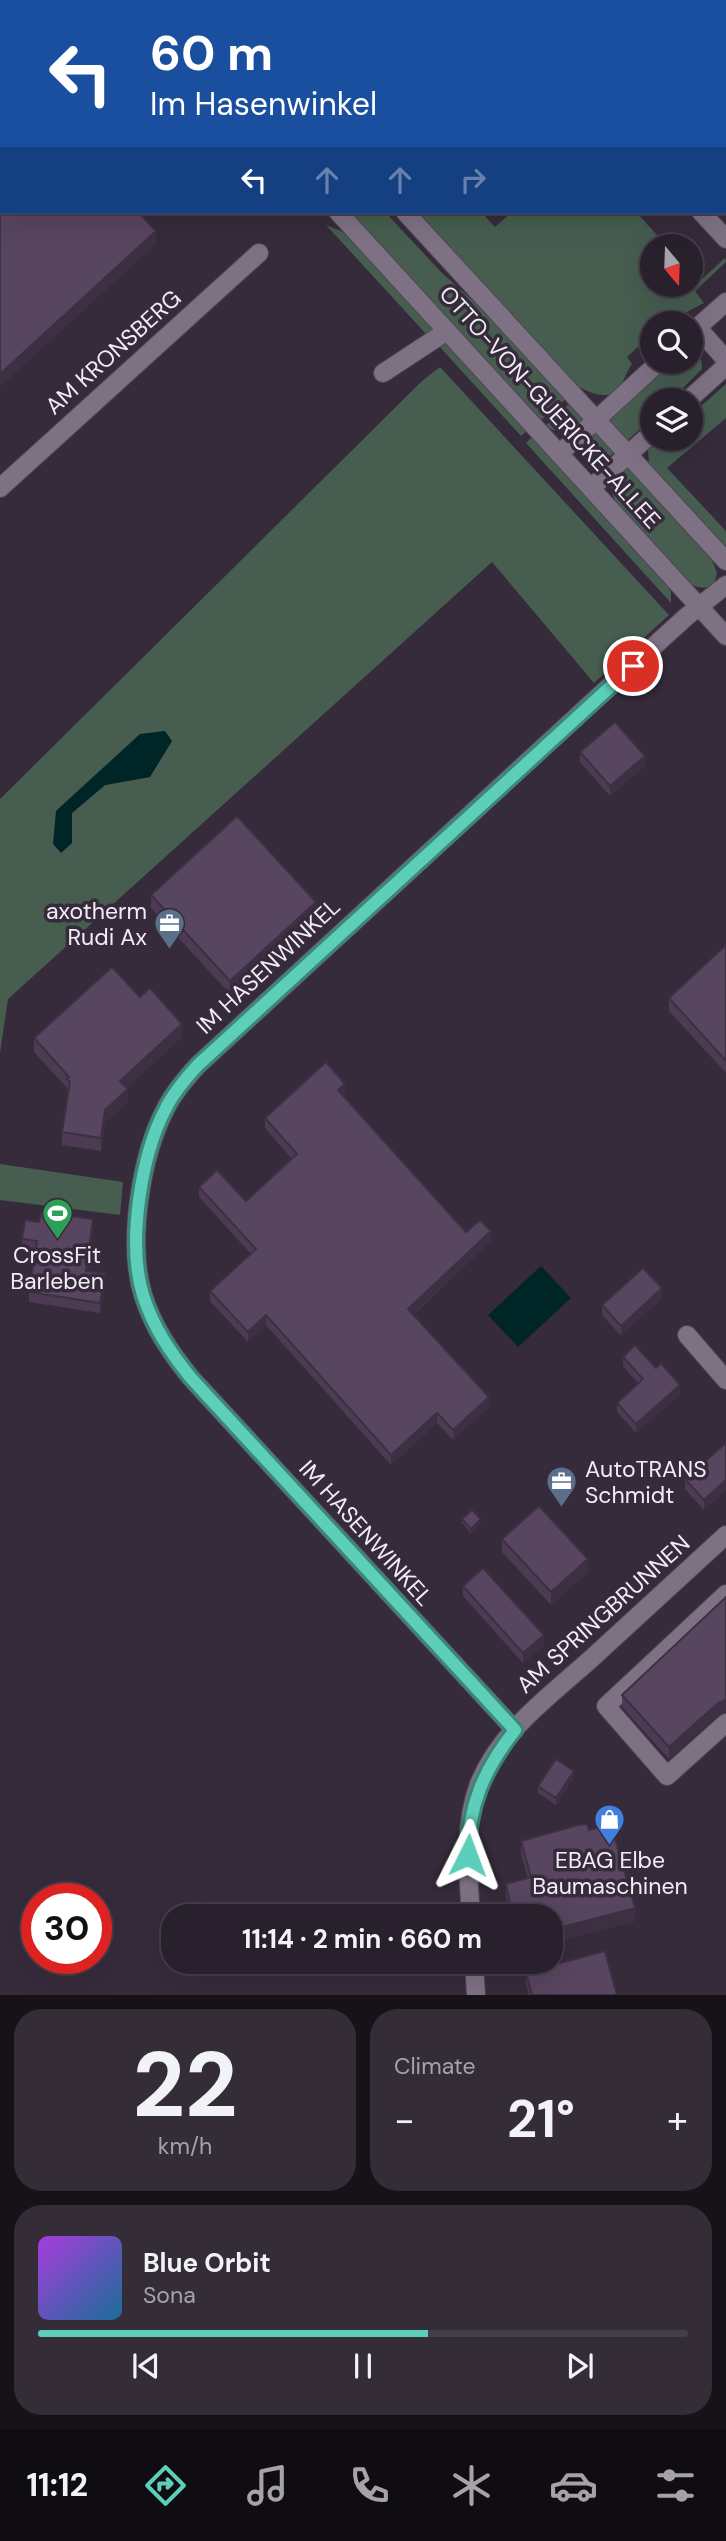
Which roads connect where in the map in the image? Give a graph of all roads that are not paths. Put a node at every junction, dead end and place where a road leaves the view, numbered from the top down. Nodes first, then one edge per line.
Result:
1 (340, 214) edge
2 (407, 214) edge
3 (703, 214) edge
4 (726, 239) edge
5 (259, 253) dead end
6 (726, 302) edge
7 (703, 322) edge
8 (447, 331) junction
9 (703, 338) edge
10 (726, 360) edge
11 (726, 366) edge
12 (383, 373) dead end
13 (646, 374) edge
14 (701, 388) edge
15 (597, 420) junction
16 (640, 443) edge
17 (559, 454) junction
18 (628, 454) junction
19 (0, 488) edge
20 (591, 488) junction
21 (726, 561) edge
22 (726, 584) edge
23 (699, 606) junction
24 (726, 636) edge
25 (687, 1335) dead end
26 (726, 1380) edge
27 (726, 1535) edge
28 (726, 1594) edge
29 (726, 1723) edge
30 (515, 1730) junction
31 (470, 1904) edge
32 (475, 1974) edge
33 (476, 1995) edge

1 - 8 street, OTTO-VON-GUERICKE-ALLEE
2 - 15 street, OTTO-VON-GUERICKE-ALLEE
3 - 4 street
5 - 19 street, AM KRONSBERG
6 - 7 street
8 - 12 street
8 - 17 street, OTTO-VON-GUERICKE-ALLEE
9 - 10 street
11 - 14 street
13 - 15 street
15 - 17 street
15 - 18 street, OTTO-VON-GUERICKE-ALLEE
16 - 18 street
17 - 20 street, OTTO-VON-GUERICKE-ALLEE
18 - 20 street
18 - 21 street, OTTO-VON-GUERICKE-ALLEE
20 - 23 street, OTTO-VON-GUERICKE-ALLEE
22 - 23 street, IM HASENWINKEL
23 - 24 street, OTTO-VON-GUERICKE-ALLEE
23 - 30 street, IM HASENWINKEL
25 - 26 street
27 - 30 street, AM SPRINGBRUNNEN
28 - 29 street
30 - 31 street, AM SPRINGBRUNNEN
32 - 33 street

